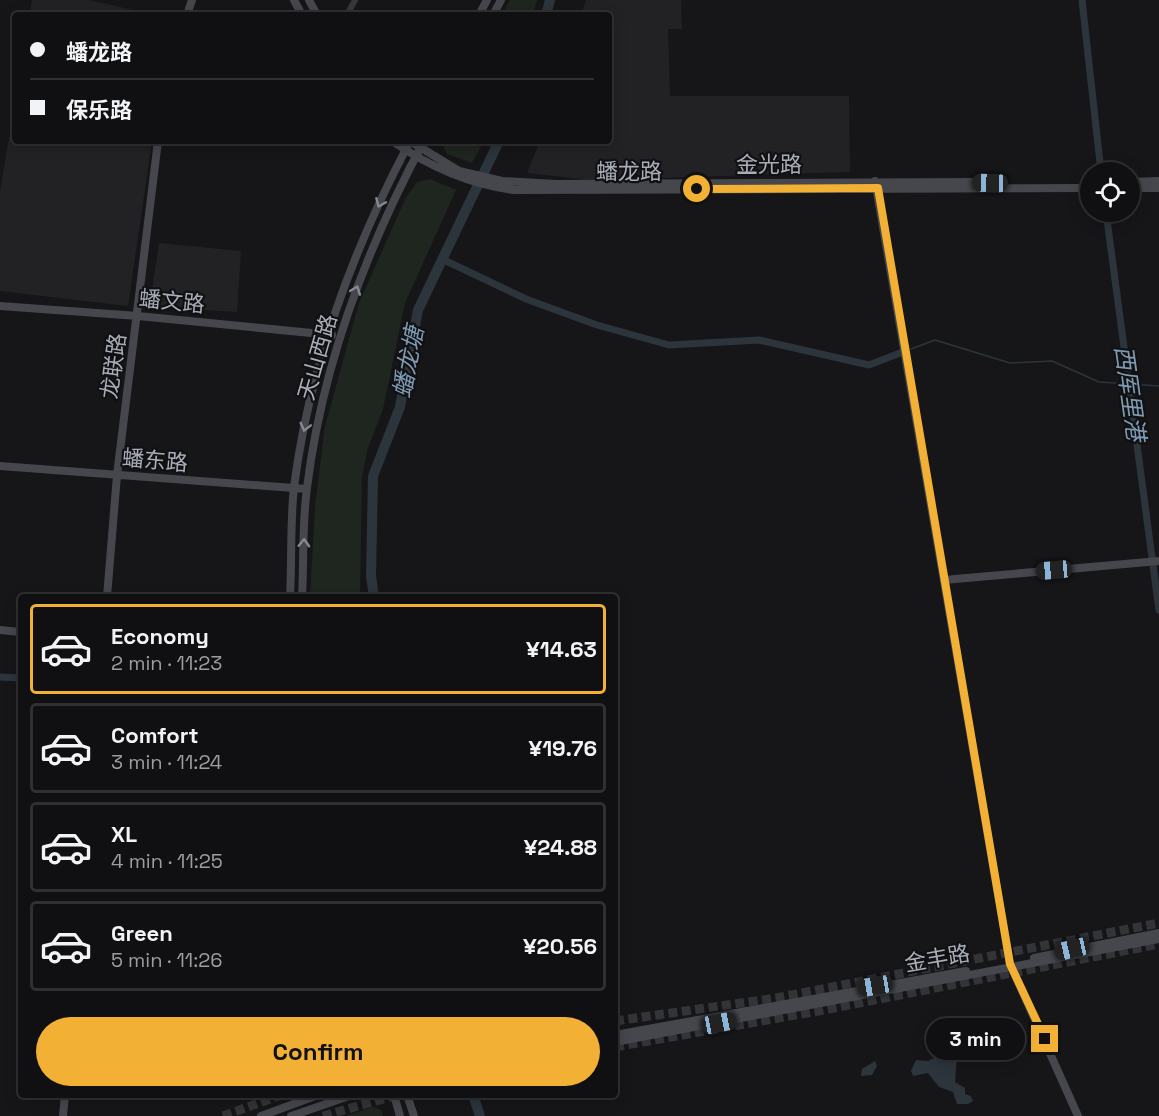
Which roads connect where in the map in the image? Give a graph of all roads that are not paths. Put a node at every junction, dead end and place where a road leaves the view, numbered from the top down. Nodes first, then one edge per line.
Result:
1 (158, 144) edge
2 (396, 144) edge
3 (408, 144) edge
4 (423, 144) edge
5 (405, 150) junction
6 (416, 157) junction
7 (458, 174) junction
8 (1159, 181) edge
9 (1140, 182) edge
10 (877, 184) junction
11 (1080, 184) edge
12 (1140, 188) edge
13 (1159, 188) edge
14 (0, 306) edge
15 (138, 316) junction
16 (341, 334) junction
17 (328, 335) junction
18 (0, 466) edge
19 (117, 475) junction
20 (307, 489) junction
21 (294, 490) junction
22 (1159, 561) edge
23 (944, 580) junction
24 (107, 594) edge
25 (290, 594) edge
26 (302, 594) edge
27 (0, 630) edge
28 (18, 632) edge
29 (1159, 933) edge
30 (1159, 939) edge
31 (1011, 966) junction
32 (618, 1034) edge
33 (618, 1041) edge
34 (65, 1098) edge
35 (310, 1098) edge
36 (343, 1098) edge
37 (395, 1098) edge
38 (408, 1098) edge
39 (63, 1116) edge
40 (261, 1116) edge
41 (291, 1116) edge
42 (400, 1116) edge
43 (414, 1116) edge
44 (1078, 1116) edge

1 - 15 street, 龙联路
2 - 5 street, 蟠龙路
3 - 5 street, 天山西路
4 - 6 street, 天山西路
4 - 7 street
5 - 6 street, 蟠龙路
5 -> 17 street, 天山西路
6 - 7 street, 蟠龙路
16 -> 6 street, 天山西路
7 - 10 street, 蟠龙路
8 - 9 street
10 - 11 street
10 - 23 street
12 - 13 street
14 - 15 street, 蟠文路
15 - 17 street, 蟠文路
15 - 19 street, 龙联路
16 - 17 street, 蟠文路
16 - 20 street, 天山西路
17 -> 21 street, 天山西路
18 - 19 street, 蟠东路
19 - 21 street, 蟠东路
19 - 24 street, 龙联路
20 - 21 street, 蟠东路
26 -> 20 street, 天山西路
21 - 25 street, 天山西路
22 - 23 street
23 - 31 street
27 - 28 street
29 - 31 street, 金丰路
30 - 31 street, 金丰路
31 - 32 street, 金丰路
31 - 33 street
31 - 44 street
34 - 39 street
35 - 40 street
36 - 41 street
37 - 42 street
38 - 43 street

